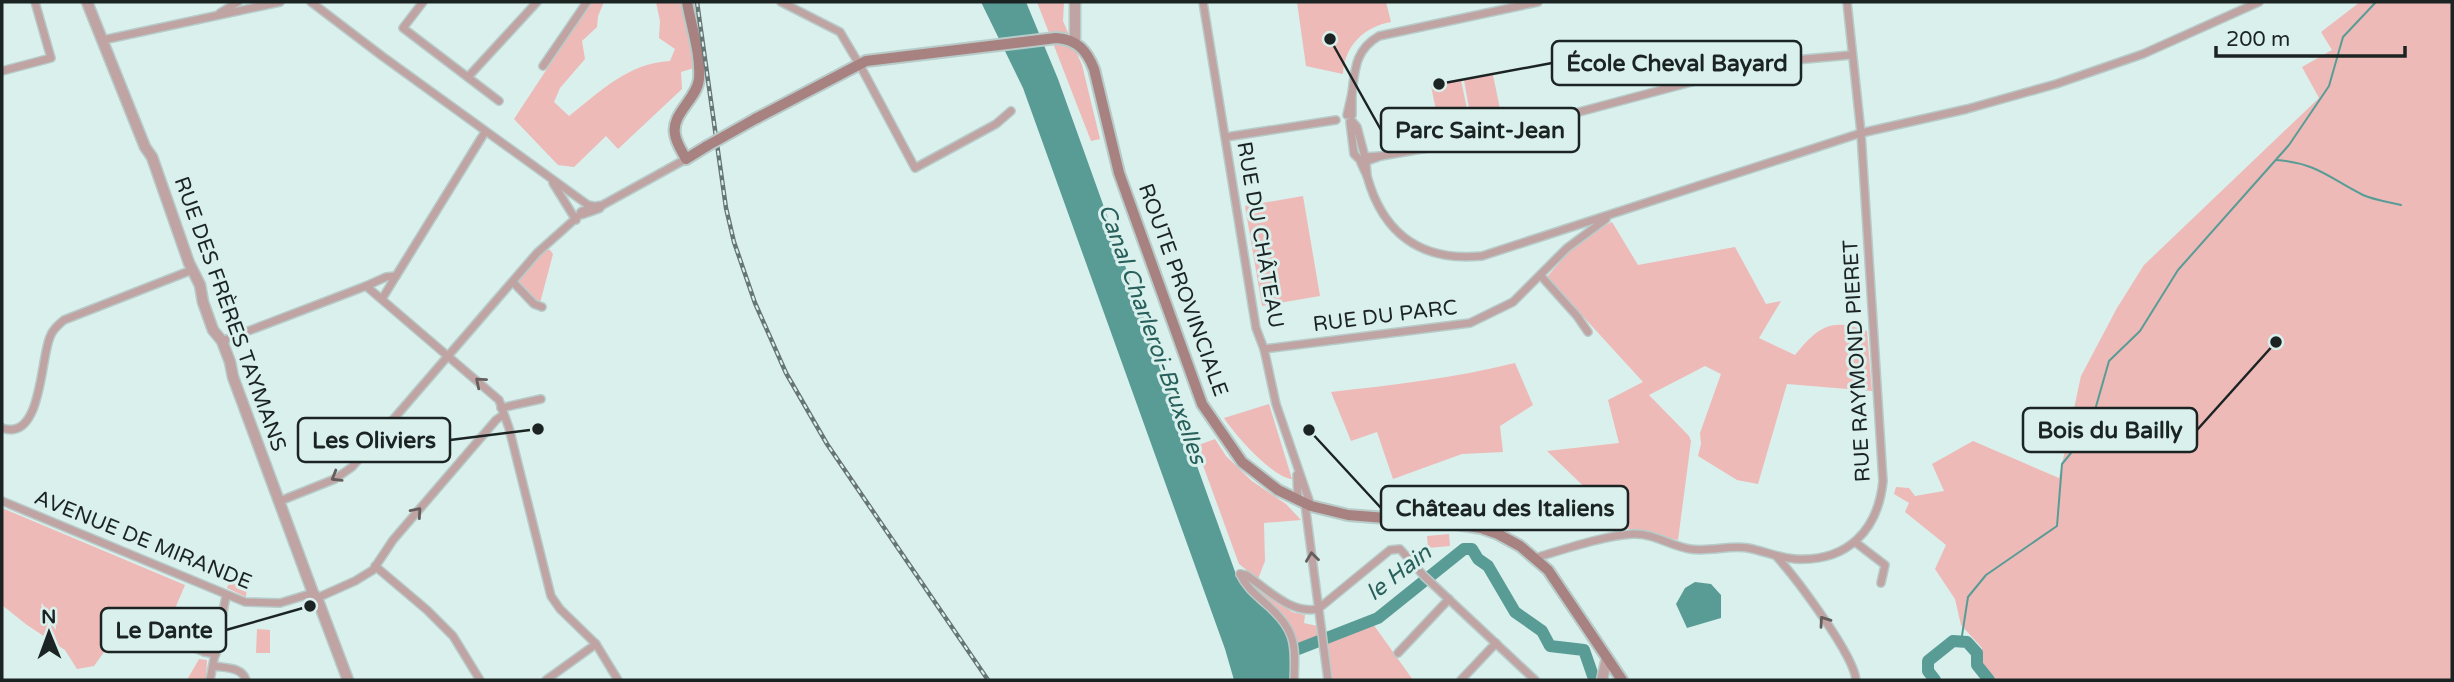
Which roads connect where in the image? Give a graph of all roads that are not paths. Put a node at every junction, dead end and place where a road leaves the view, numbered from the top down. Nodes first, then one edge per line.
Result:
1 (35, 2) edge
2 (87, 2) edge
3 (238, 2) edge
4 (280, 2) edge
5 (311, 2) edge
6 (423, 2) edge
7 (537, 2) edge
8 (587, 2) edge
9 (687, 2) edge
10 (781, 2) edge
11 (1075, 2) edge
12 (1203, 2) edge
13 (1538, 2) edge
14 (1848, 2) edge
15 (2259, 2) edge
16 (217, 15) junction
17 (103, 40) junction
18 (1075, 43) junction
19 (1851, 55) junction
20 (859, 63) junction
21 (542, 65) dead end
22 (2, 71) edge
23 (468, 77) junction
24 (499, 102) dead end
25 (1011, 111) dead end
26 (1349, 118) junction
27 (485, 132) junction
28 (1861, 133) junction
29 (1226, 137) junction
30 (686, 159) junction
31 (1364, 160) junction
32 (548, 176) junction
33 (586, 211) junction
34 (1609, 216) junction
35 (1558, 232) junction
36 (1567, 248) junction
37 (192, 270) junction
38 (396, 276) junction
39 (1541, 276) junction
40 (513, 282) junction
41 (366, 286) junction
42 (382, 299) junction
43 (542, 307) dead end
44 (1588, 332) dead end
45 (222, 341) junction
46 (1264, 349) junction
47 (449, 356) junction
48 (541, 399) dead end
49 (502, 411) junction
50 (2, 428) edge
51 (1297, 471) junction
52 (2, 501) edge
53 (280, 501) junction
54 (1305, 503) junction
55 (1855, 542) junction
56 (1777, 556) junction
57 (1535, 558) junction
58 (375, 566) junction
59 (1881, 583) dead end
60 (315, 595) junction
61 (226, 596) junction
62 (1449, 599) junction
63 (1318, 609) junction
64 (134, 621) dead end
65 (1496, 643) junction
66 (596, 644) junction
67 (1398, 653) dead end
68 (216, 654) junction
69 (1607, 659) junction
70 (214, 666) junction
71 (210, 680) edge
72 (246, 680) edge
73 (348, 680) edge
74 (480, 680) edge
75 (546, 680) edge
76 (618, 680) edge
77 (1294, 680) edge
78 (1328, 680) edge
79 (1461, 680) edge
80 (1535, 680) edge
81 (1602, 680) edge
82 (1622, 680) edge
83 (1856, 680) edge

1 - 22 street
2 - 17 street, RUE DES FRÈRES TAYMANS
3 - 16 street
4 - 16 street
5 - 27 street
6 - 23 street
7 - 23 street
8 - 21 street
9 - 30 main road
10 - 20 street
11 - 18 street
12 - 29 street, RUE DU CHÂTEAU
13 - 26 street, RUE DU PARC
14 - 19 street, RUE RAYMOND PIERET
15 - 28 street, RUE DU PARC
16 - 17 street
17 - 37 street, RUE DES FRÈRES TAYMANS
18 - 20 main road
18 - 54 main road, ROUTE PROVINCIALE
19 - 28 street, RUE RAYMOND PIERET
19 - 31 street
20 - 25 street
20 - 30 main road, bridge
23 - 24 street
26 - 29 street
26 - 31 street, RUE DU PARC
27 - 32 street
27 - 38 street
28 - 34 street, RUE DU PARC
28 - 55 street, RUE RAYMOND PIERET
29 - 46 street, RUE DU CHÂTEAU
30 - 33 street
31 - 35 street, RUE DU PARC
32 - 33 street
32 - 33 street
33 - 40 street
34 - 35 street, RUE DU PARC
34 - 36 street, RUE DU PARC
35 - 36 street
36 - 39 street, RUE DU PARC
37 - 45 street, RUE DES FRÈRES TAYMANS
37 - 50 street
38 - 41 street
38 - 42 street
39 - 44 street
39 - 46 street, RUE DU PARC
40 - 43 street
40 - 47 street
41 - 42 street
41 - 45 street
42 - 47 street
45 - 53 street, RUE DES FRÈRES TAYMANS
46 - 51 street, RUE DU CHÂTEAU
49 -> 47 street
47 -> 53 street
48 - 49 street
58 -> 49 street
49 - 66 street
51 - 54 street, RUE DU CHÂTEAU
51 - 54 street, RUE DU CHÂTEAU
52 - 61 street, AVENUE DE MIRANDE
53 - 60 street, RUE DES FRÈRES TAYMANS
54 - 57 main road, ROUTE PROVINCIALE
63 -> 54 street, RUE DU CHÂTEAU
55 - 56 street, RUE RAYMOND PIERET
55 - 59 street
56 - 57 street, RUE RAYMOND PIERET
83 -> 56 street
57 - 69 main road, ROUTE PROVINCIALE
58 - 60 street, AVENUE DE MIRANDE
58 - 74 street
60 - 61 street, AVENUE DE MIRANDE
60 - 73 street, RUE DES FRÈRES TAYMANS
61 - 68 street
62 - 63 street
62 - 65 street
62 - 67 street
63 - 77 street
63 - 78 street, RUE DU CHÂTEAU
64 - 68 street
65 - 79 street
65 - 80 street
66 - 75 street
66 - 76 street
68 - 70 street
69 - 81 street
69 - 82 main road, ROUTE PROVINCIALE
70 - 71 street
70 - 72 street

